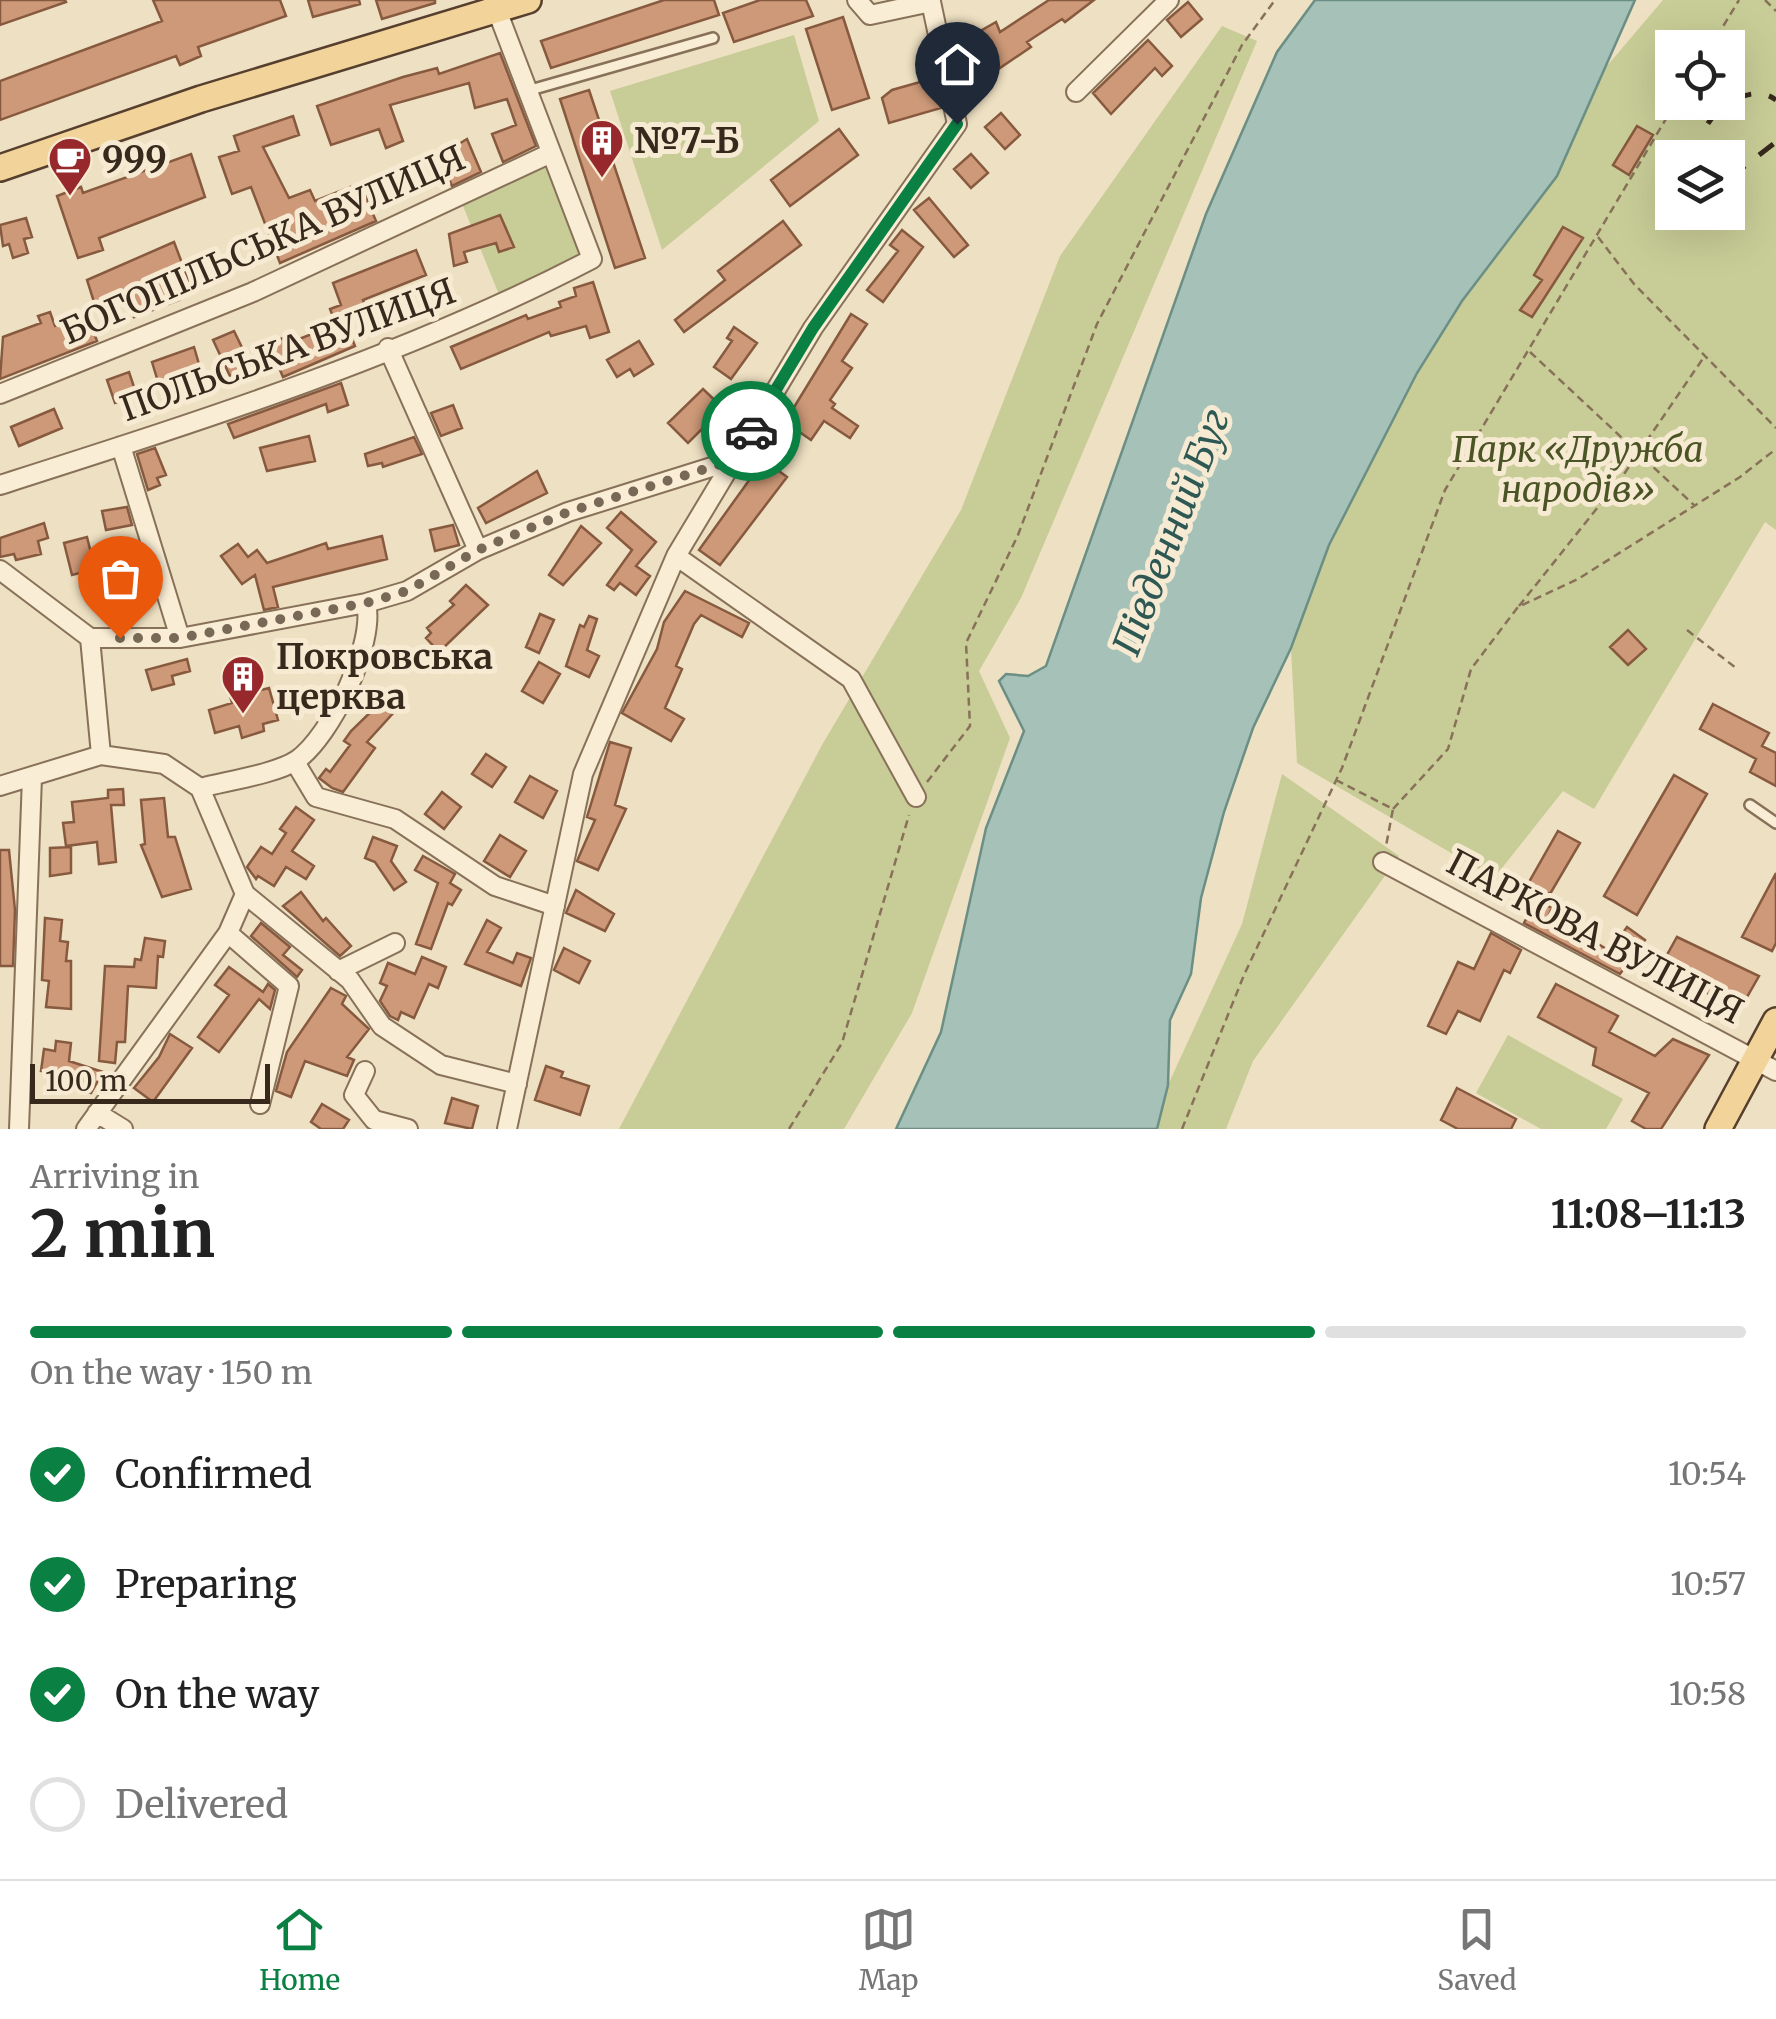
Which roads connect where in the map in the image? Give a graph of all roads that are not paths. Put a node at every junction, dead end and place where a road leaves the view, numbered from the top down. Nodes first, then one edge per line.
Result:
1 (528, 0) edge
2 (856, 0) edge
3 (1169, 0) edge
4 (934, 1) edge
5 (495, 6) edge
6 (713, 38) dead end
7 (527, 91) junction
8 (1076, 92) dead end
9 (551, 153) junction
10 (0, 168) edge
11 (388, 348) junction
12 (0, 394) edge
13 (121, 446) junction
14 (734, 460) junction
15 (0, 484) edge
16 (478, 550) junction
17 (676, 556) junction
18 (0, 570) edge
19 (366, 603) junction
20 (90, 638) junction
21 (180, 638) junction
22 (101, 755) junction
23 (295, 762) junction
24 (32, 777) junction
25 (0, 786) edge
26 (200, 788) junction
27 (916, 796) road end
28 (1750, 805) dead end
29 (1776, 822) edge
30 (1383, 862) road end
31 (245, 894) junction
32 (555, 906) junction
33 (228, 934) junction
34 (395, 942) dead end
35 (338, 971) junction
36 (1776, 1021) edge
37 (1766, 1065) edge
38 (365, 1072) dead end
39 (517, 1084) junction
40 (260, 1104) dead end
41 (97, 1113) junction
42 (19, 1129) edge
43 (86, 1129) edge
44 (123, 1129) edge
45 (408, 1129) edge
46 (507, 1129) edge
47 (1718, 1129) edge

1 - 5 main road
2 - 4 street
3 - 8 street
4 - 14 street
5 - 7 street
5 - 10 main road
6 - 7 lane
7 - 9 street
9 - 11 street, ПОЛЬСЬКА ВУЛИЦЯ
9 - 12 street, БОГОПІЛЬСЬКА ВУЛИЦЯ
11 - 13 street, ПОЛЬСЬКА ВУЛИЦЯ
11 - 16 street
13 - 15 street, ПОЛЬСЬКА ВУЛИЦЯ
13 - 21 street
14 - 16 street
14 - 17 street
16 - 19 street
17 - 27 street
17 - 32 street
18 - 20 street
19 - 21 street
19 - 23 street
20 - 21 street
20 - 22 street
22 - 24 street
22 - 26 street
23 - 26 street
23 - 32 street
24 - 25 street
24 - 42 street
26 - 31 street
28 - 29 lane
30 - 37 street, ПАРКОВА ВУЛИЦЯ
31 - 33 street
31 - 35 street
32 - 39 street
33 - 40 street
33 - 41 street
34 - 35 street
35 - 39 street
36 - 37 main road
37 - 47 main road
38 - 45 street
39 - 46 street
41 - 43 street
41 - 44 street

